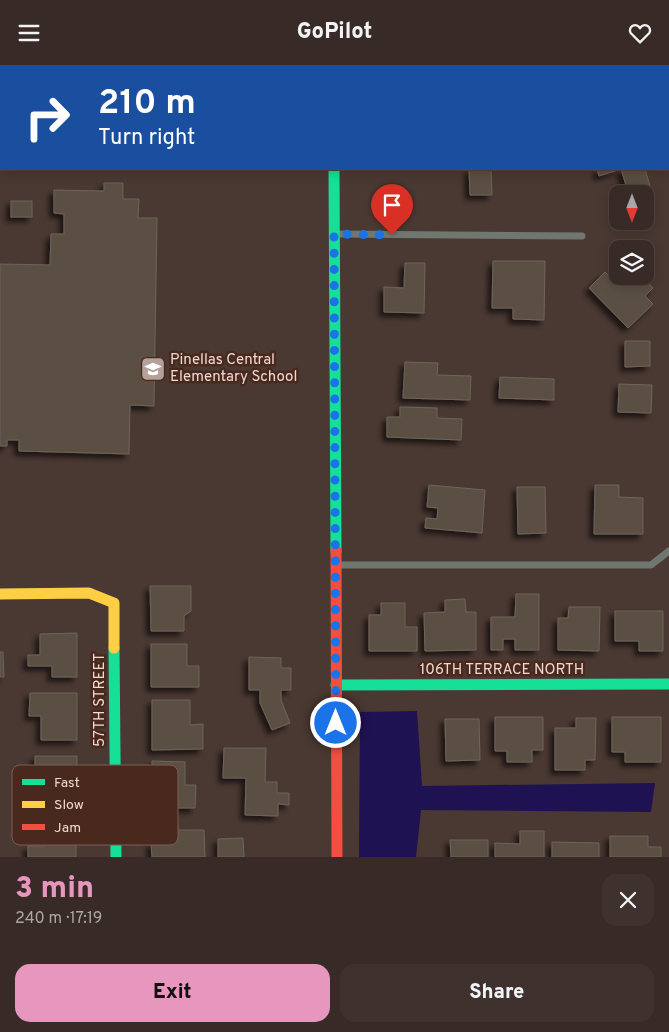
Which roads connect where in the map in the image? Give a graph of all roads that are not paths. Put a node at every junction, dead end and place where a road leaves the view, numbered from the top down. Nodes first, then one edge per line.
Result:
1 (334, 170) edge
2 (334, 234) junction
3 (582, 236) dead end
4 (669, 551) edge
5 (335, 565) junction
6 (0, 593) edge
7 (669, 684) edge
8 (336, 685) junction
9 (115, 765) edge
10 (337, 857) edge

1 - 2 street
2 - 3 lane
2 - 5 street
4 - 5 lane
5 - 8 street
6 - 9 street, 57TH STREET
7 - 8 street, 106TH TERRACE NORTH
8 - 10 street

